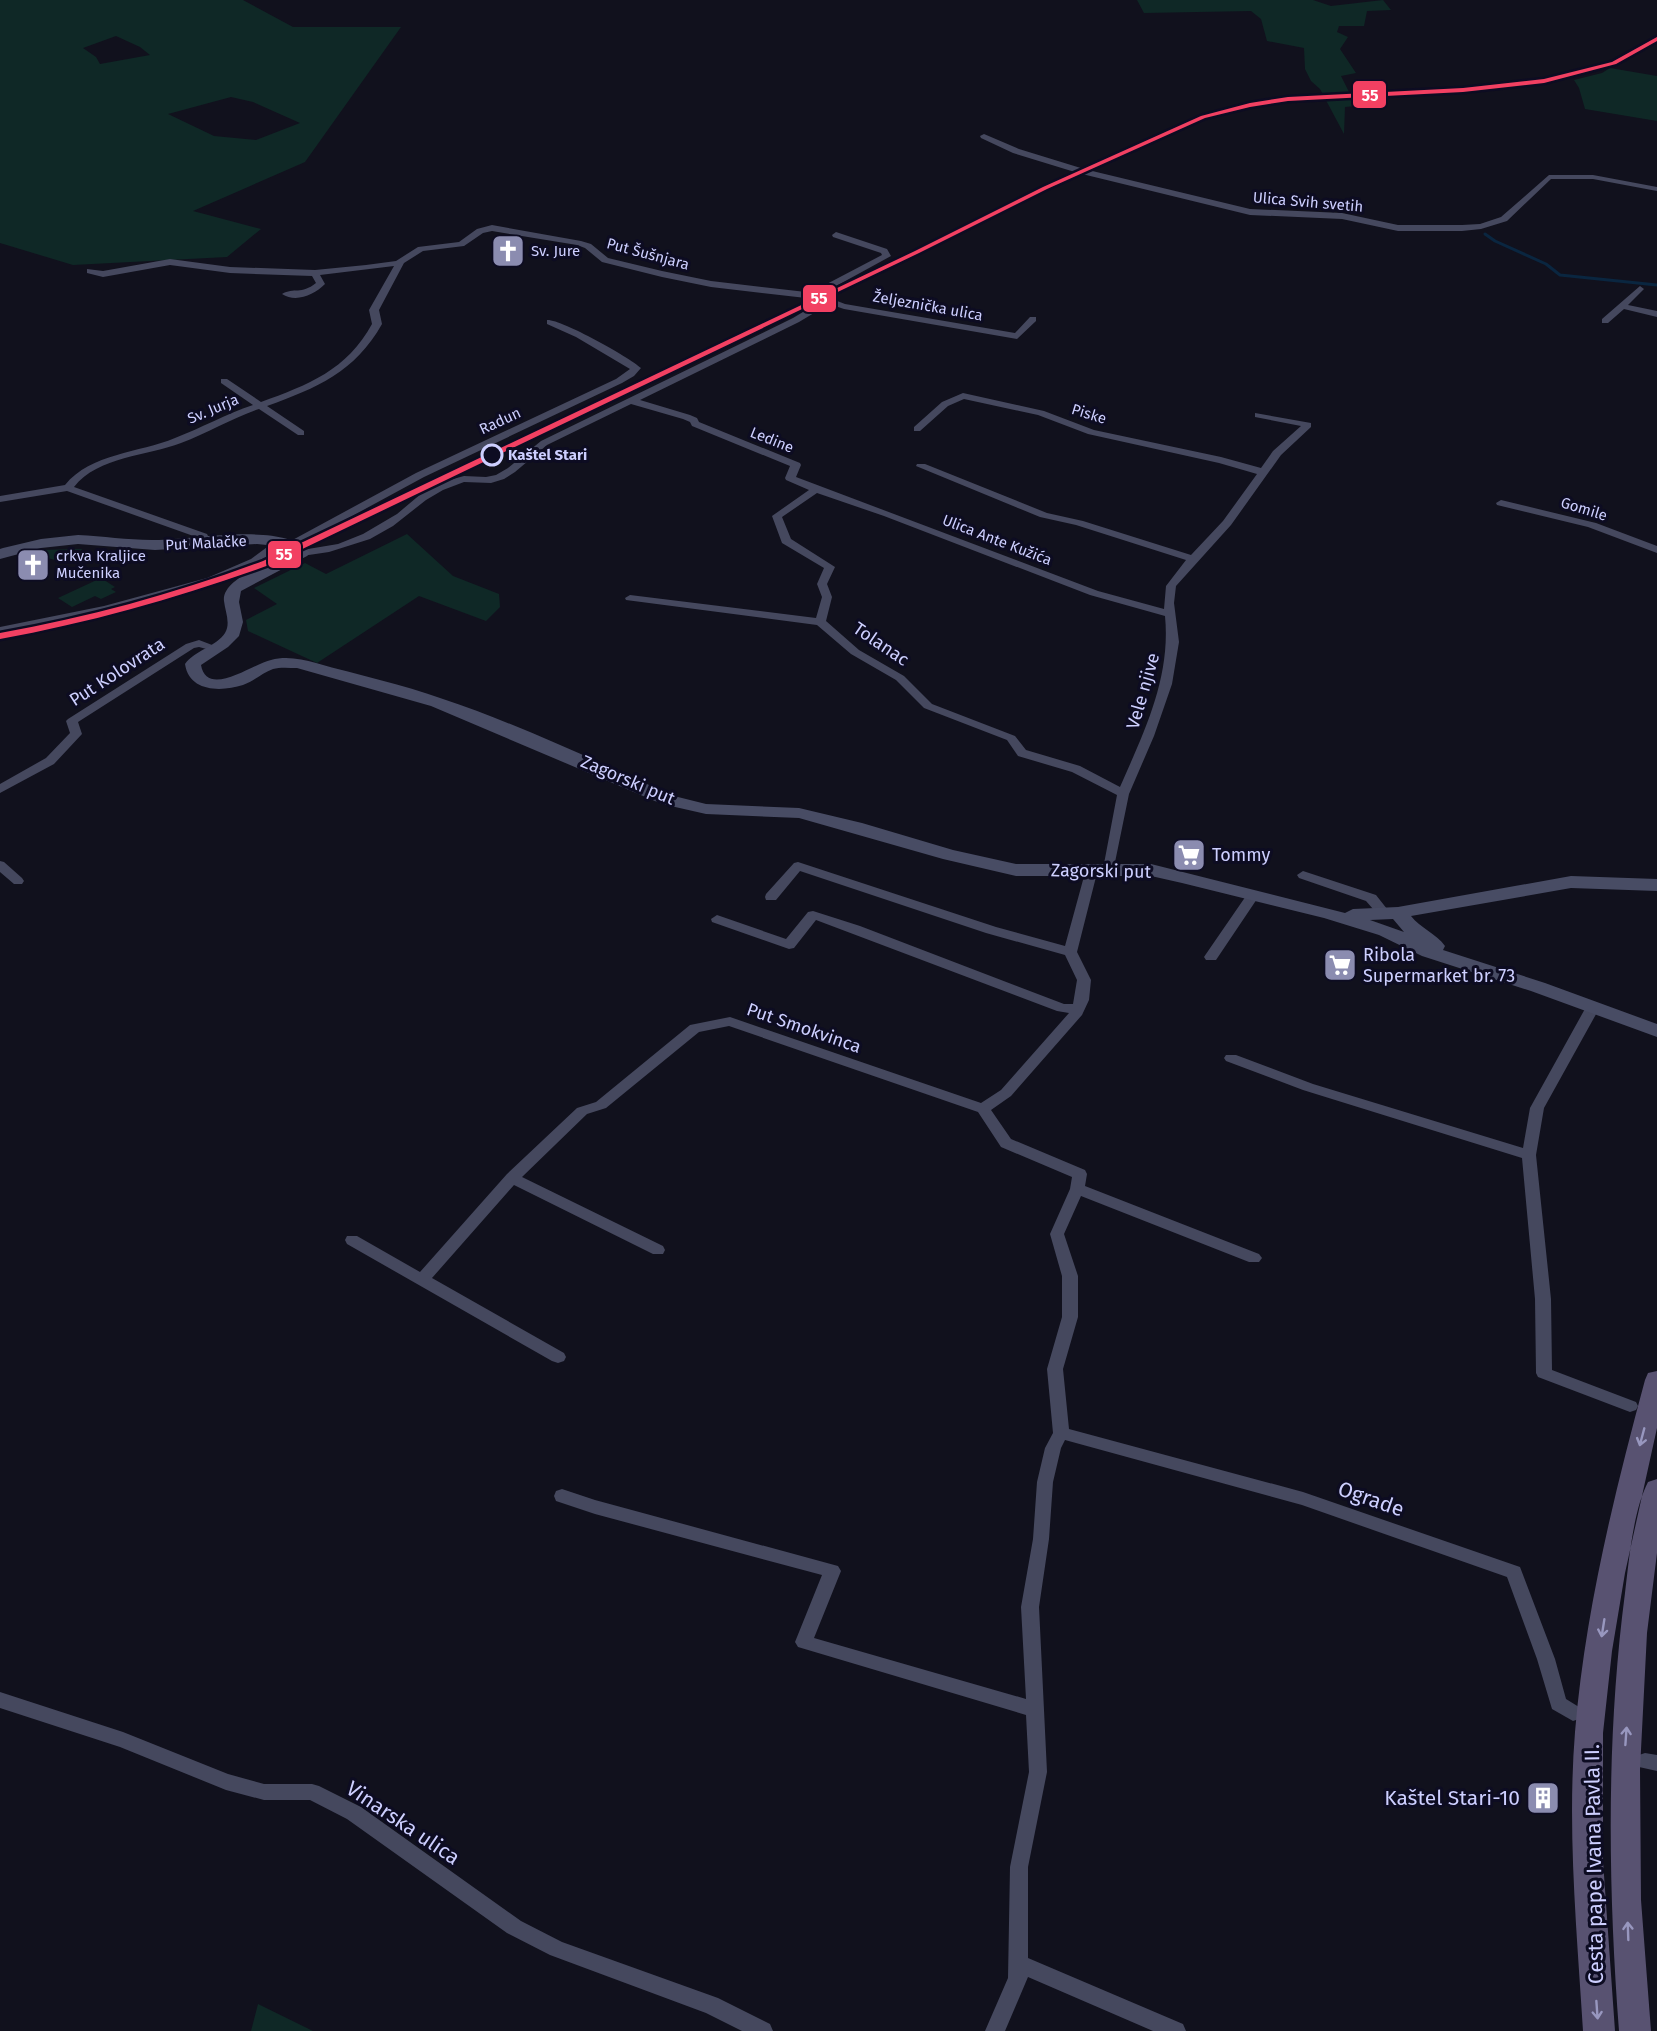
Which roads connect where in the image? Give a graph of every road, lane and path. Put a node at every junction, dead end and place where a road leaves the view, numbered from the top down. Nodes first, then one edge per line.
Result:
1 (984, 136) dead end
2 (1657, 189) edge
3 (836, 235) dead end
4 (398, 263) junction
5 (90, 271) dead end
6 (315, 273) junction
7 (1640, 289) dead end
8 (286, 294) dead end
9 (819, 294) junction
10 (828, 301) junction
11 (1622, 306) junction
12 (1657, 314) edge
13 (1033, 319) dead end
14 (1605, 321) dead end
15 (550, 322) dead end
16 (225, 381) dead end
17 (630, 401) junction
18 (263, 406) junction
19 (1258, 415) dead end
20 (917, 429) dead end
21 (301, 433) dead end
22 (921, 466) dead end
23 (1263, 472) junction
24 (68, 488) junction
25 (816, 489) junction
26 (0, 499) edge
27 (1501, 503) dead end
28 (206, 542) junction
29 (290, 546) junction
30 (1657, 550) edge
31 (0, 554) edge
32 (1193, 559) junction
33 (630, 597) dead end
34 (1170, 614) junction
35 (820, 622) junction
36 (0, 630) edge
37 (214, 648) junction
38 (0, 789) edge
39 (1123, 794) junction
40 (0, 865) edge
41 (1101, 869) junction
42 (1303, 875) dead end
43 (18, 880) dead end
44 (1657, 885) edge
45 (1253, 896) junction
46 (771, 897) dead end
47 (1386, 918) junction
48 (717, 919) dead end
49 (1070, 952) junction
50 (1211, 957) dead end
51 (1593, 1007) junction
52 (1077, 1009) junction
53 (1657, 1031) edge
54 (1232, 1058) dead end
55 (983, 1109) junction
56 (1529, 1155) junction
57 (512, 1178) junction
58 (1077, 1189) junction
59 (352, 1240) dead end
60 (658, 1251) dead end
61 (1254, 1258) dead end
62 (422, 1280) junction
63 (558, 1357) dead end
64 (1657, 1380) edge
65 (1630, 1406) dead end
66 (1061, 1433) junction
67 (1657, 1489) edge
68 (562, 1496) dead end
69 (0, 1700) edge
70 (1035, 1710) junction
71 (1573, 1713) dead end
72 (1018, 1964) junction
73 (763, 2031) edge
74 (996, 2031) edge
75 (1176, 2031) edge
76 (1599, 2031) edge
77 (1635, 2031) edge

1 - 2 street, Ulica Svih svetih
3 - 9 street
4 - 6 street
4 - 9 street, Put Šušnjara
4 - 18 street, Sv. Jurja
5 - 6 street
6 - 8 street
7 - 11 street
9 - 10 street
10 - 13 street, Željeznička ulica
10 - 17 street
11 - 12 street
11 - 14 street
15 - 29 street, Radun
16 - 18 street
17 - 25 street, Ledine
17 - 29 street
18 - 21 street
18 - 24 street, Sv. Jurja
19 - 23 street, Vele njive
20 - 23 street, Piske
22 - 32 street
23 - 32 street, Vele njive
24 - 26 street
24 - 28 street
25 - 34 street, Ulica Ante Kužića
25 - 35 street
27 - 30 street, Gomile
28 - 29 main road, Put Malačke
28 - 31 main road, Put Malačke
29 - 36 street
29 - 37 main road, Zagorski put
32 - 34 street, Vele njive
33 - 35 street
34 - 39 street, Vele njive
35 - 39 street, Tolanac
37 - 38 street, Put Kolovrata
37 - 41 main road, Zagorski put
39 - 41 street, Vele njive
40 - 43 street
41 - 45 main road, Zagorski put
41 - 49 street
42 - 47 street
44 - 47 main road
45 - 47 main road, Zagorski put
45 - 50 street
46 - 49 street
47 - 51 main road, Zagorski put
48 - 52 street
49 - 52 street
51 - 53 main road, Zagorski put
51 - 56 street
52 - 55 street
54 - 56 street
55 - 57 street, Put Smokvinca
55 - 58 street
56 - 65 street
57 - 60 street
57 - 62 street, Put Smokvinca
58 - 61 street
58 - 66 street
59 - 62 street
62 - 63 street
64 -> 76 main road, Cesta pape Ivana Pavla II.
66 - 70 street
66 - 71 street, Ograde
77 -> 67 main road, Cesta pape Ivana Pavla II.
68 - 70 street
69 - 73 street, Vinarska ulica
70 - 72 street
72 - 74 street
72 - 75 street

